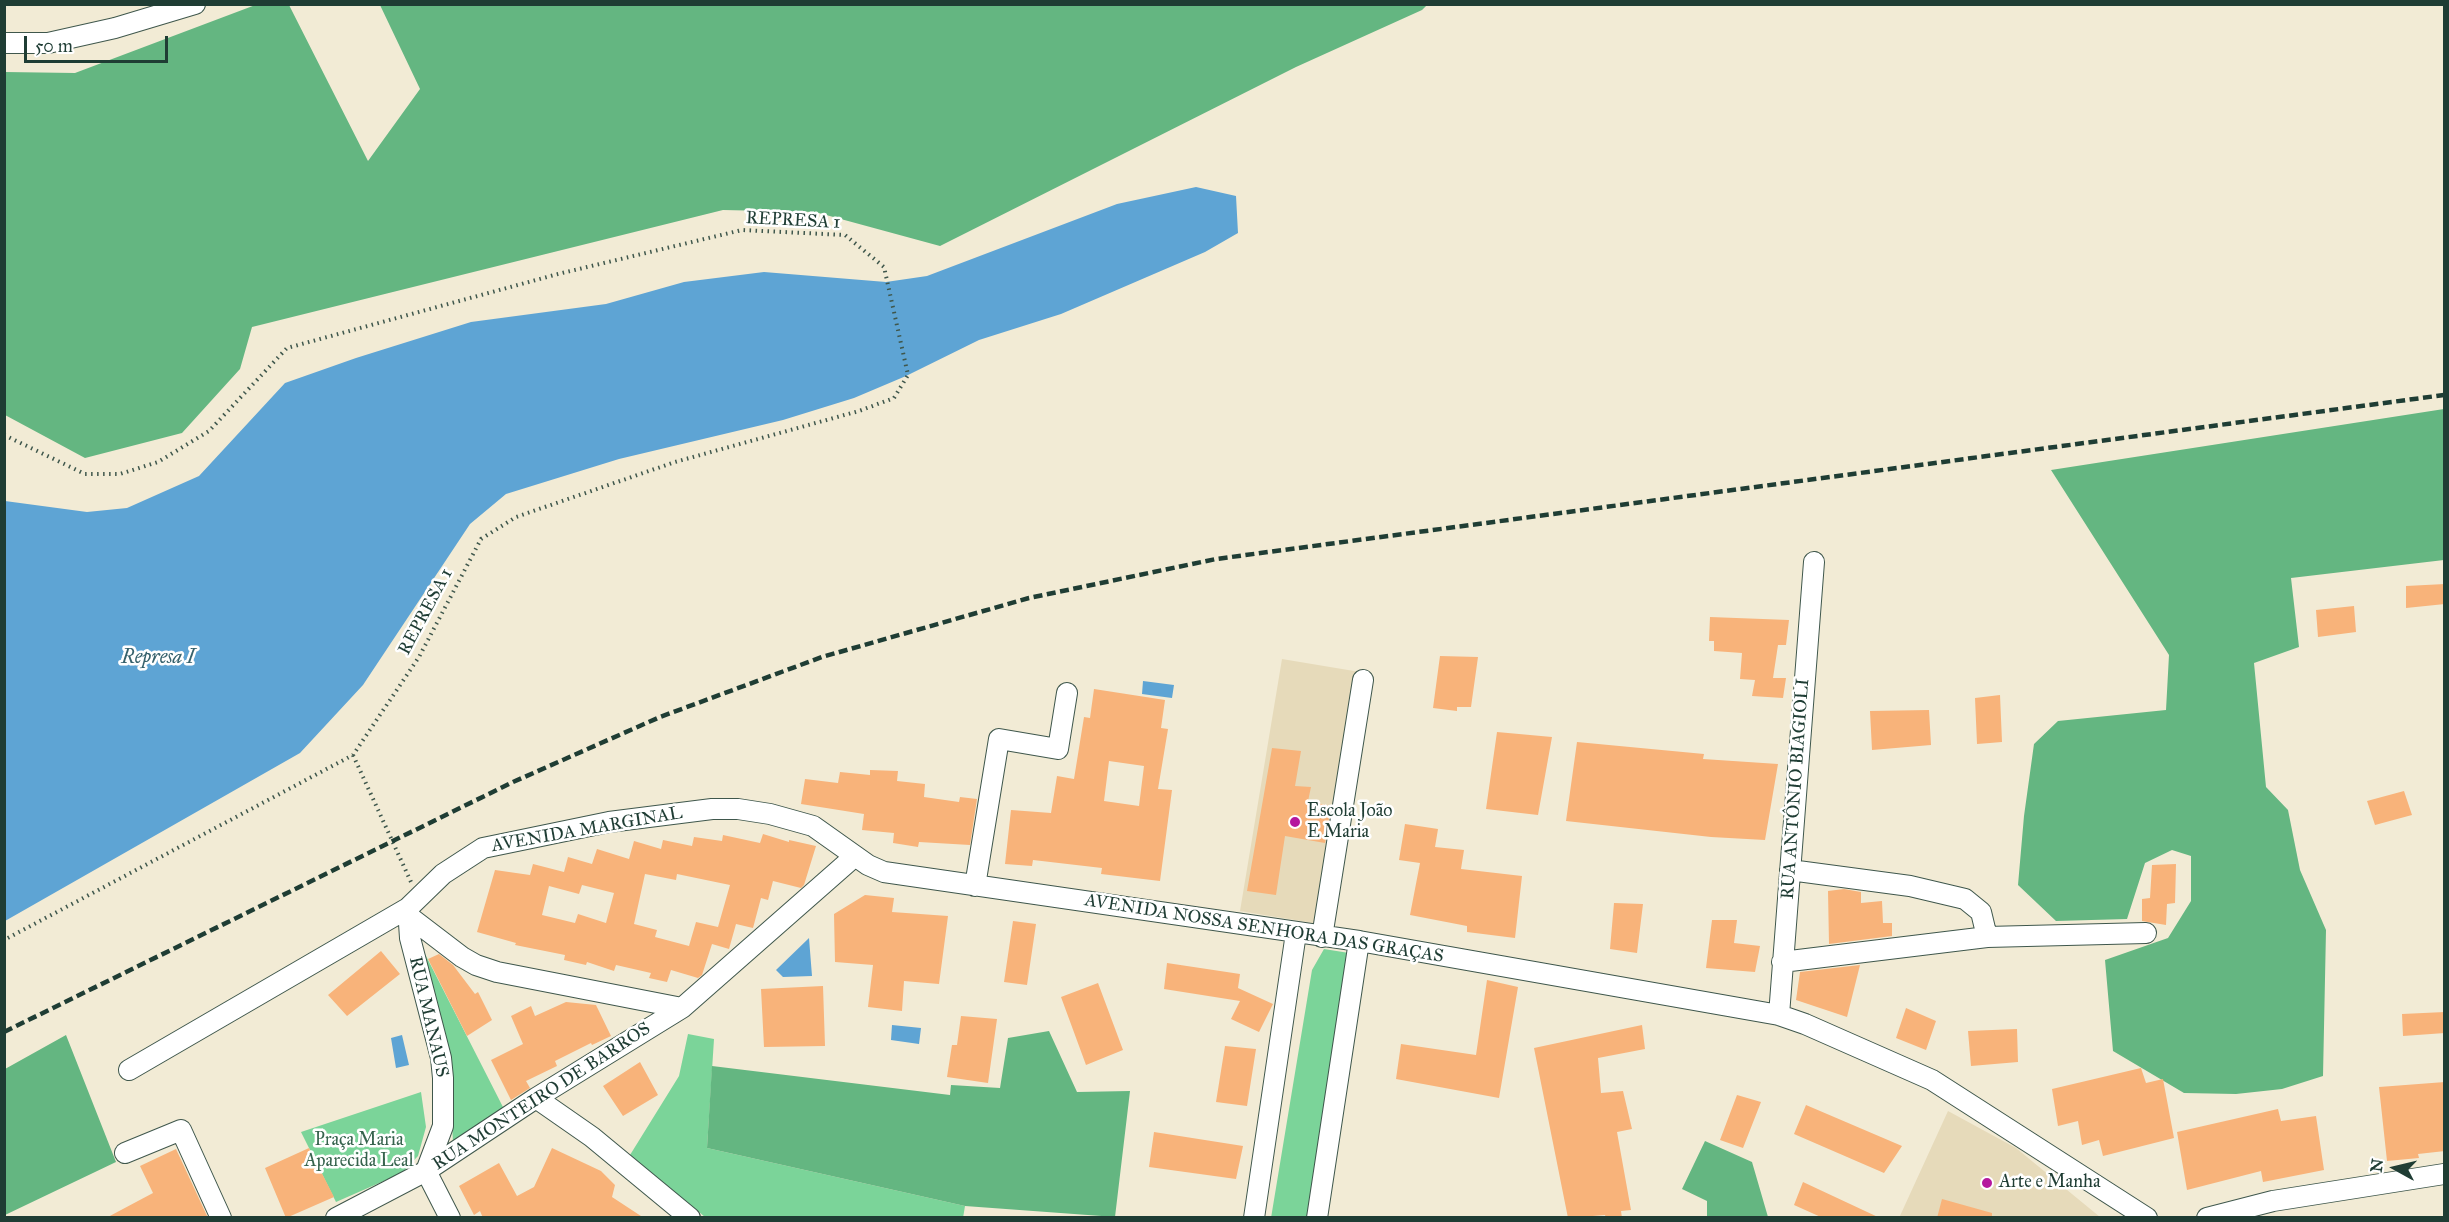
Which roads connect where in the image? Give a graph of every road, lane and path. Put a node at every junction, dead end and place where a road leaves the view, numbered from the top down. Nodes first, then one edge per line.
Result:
1 (195, 4) edge
2 (4, 43) edge
3 (4, 435) edge
4 (1814, 562) dead end
5 (1363, 680) dead end
6 (1067, 693) dead end
7 (353, 755) junction
8 (855, 856) junction
9 (1790, 870) junction
10 (975, 886) junction
11 (411, 907) junction
12 (1296, 933) junction
13 (2146, 933) dead end
14 (1987, 937) junction
15 (1322, 938) junction
16 (4, 940) edge
17 (1359, 941) junction
18 (1782, 962) junction
19 (682, 1008) junction
20 (1779, 1015) junction
21 (129, 1070) dead end
22 (536, 1098) junction
23 (124, 1154) dead end
24 (426, 1171) junction
25 (2445, 1174) edge
26 (2277, 1209) edge
27 (221, 1218) edge
28 (336, 1218) edge
29 (450, 1218) edge
30 (690, 1218) edge
31 (1254, 1218) edge
32 (1317, 1218) edge
33 (2147, 1218) edge
34 (2207, 1218) edge

1 - 2 street
3 - 7 path, REPRESA 1
4 - 9 street, RUA ANTÔNIO BIAGIOLI
5 - 15 street
6 - 10 street
7 - 11 path
7 - 16 path, REPRESA 1
8 - 10 street, AVENIDA NOSSA SENHORA DAS GRAÇAS
8 - 11 street, AVENIDA MARGINAL
8 - 19 street
9 - 14 street
9 - 18 street, RUA ANTÔNIO BIAGIOLI
10 - 12 street, AVENIDA NOSSA SENHORA DAS GRAÇAS
11 - 19 street
11 - 21 street, AVENIDA MARGINAL
11 - 24 street, RUA MANAUS
12 - 15 street, AVENIDA NOSSA SENHORA DAS GRAÇAS
12 - 31 street
13 - 14 street
14 - 18 street
15 - 17 street, AVENIDA NOSSA SENHORA DAS GRAÇAS
17 - 20 street, AVENIDA NOSSA SENHORA DAS GRAÇAS
17 - 32 street
18 - 20 street, RUA ANTÔNIO BIAGIOLI
19 - 22 street, RUA MONTEIRO DE BARROS
20 - 33 street, AVENIDA NOSSA SENHORA DAS GRAÇAS
22 - 24 street, RUA MONTEIRO DE BARROS
22 - 30 street
23 - 27 street
24 - 28 street, RUA MONTEIRO DE BARROS
24 - 29 street
25 - 26 street
26 - 34 street

